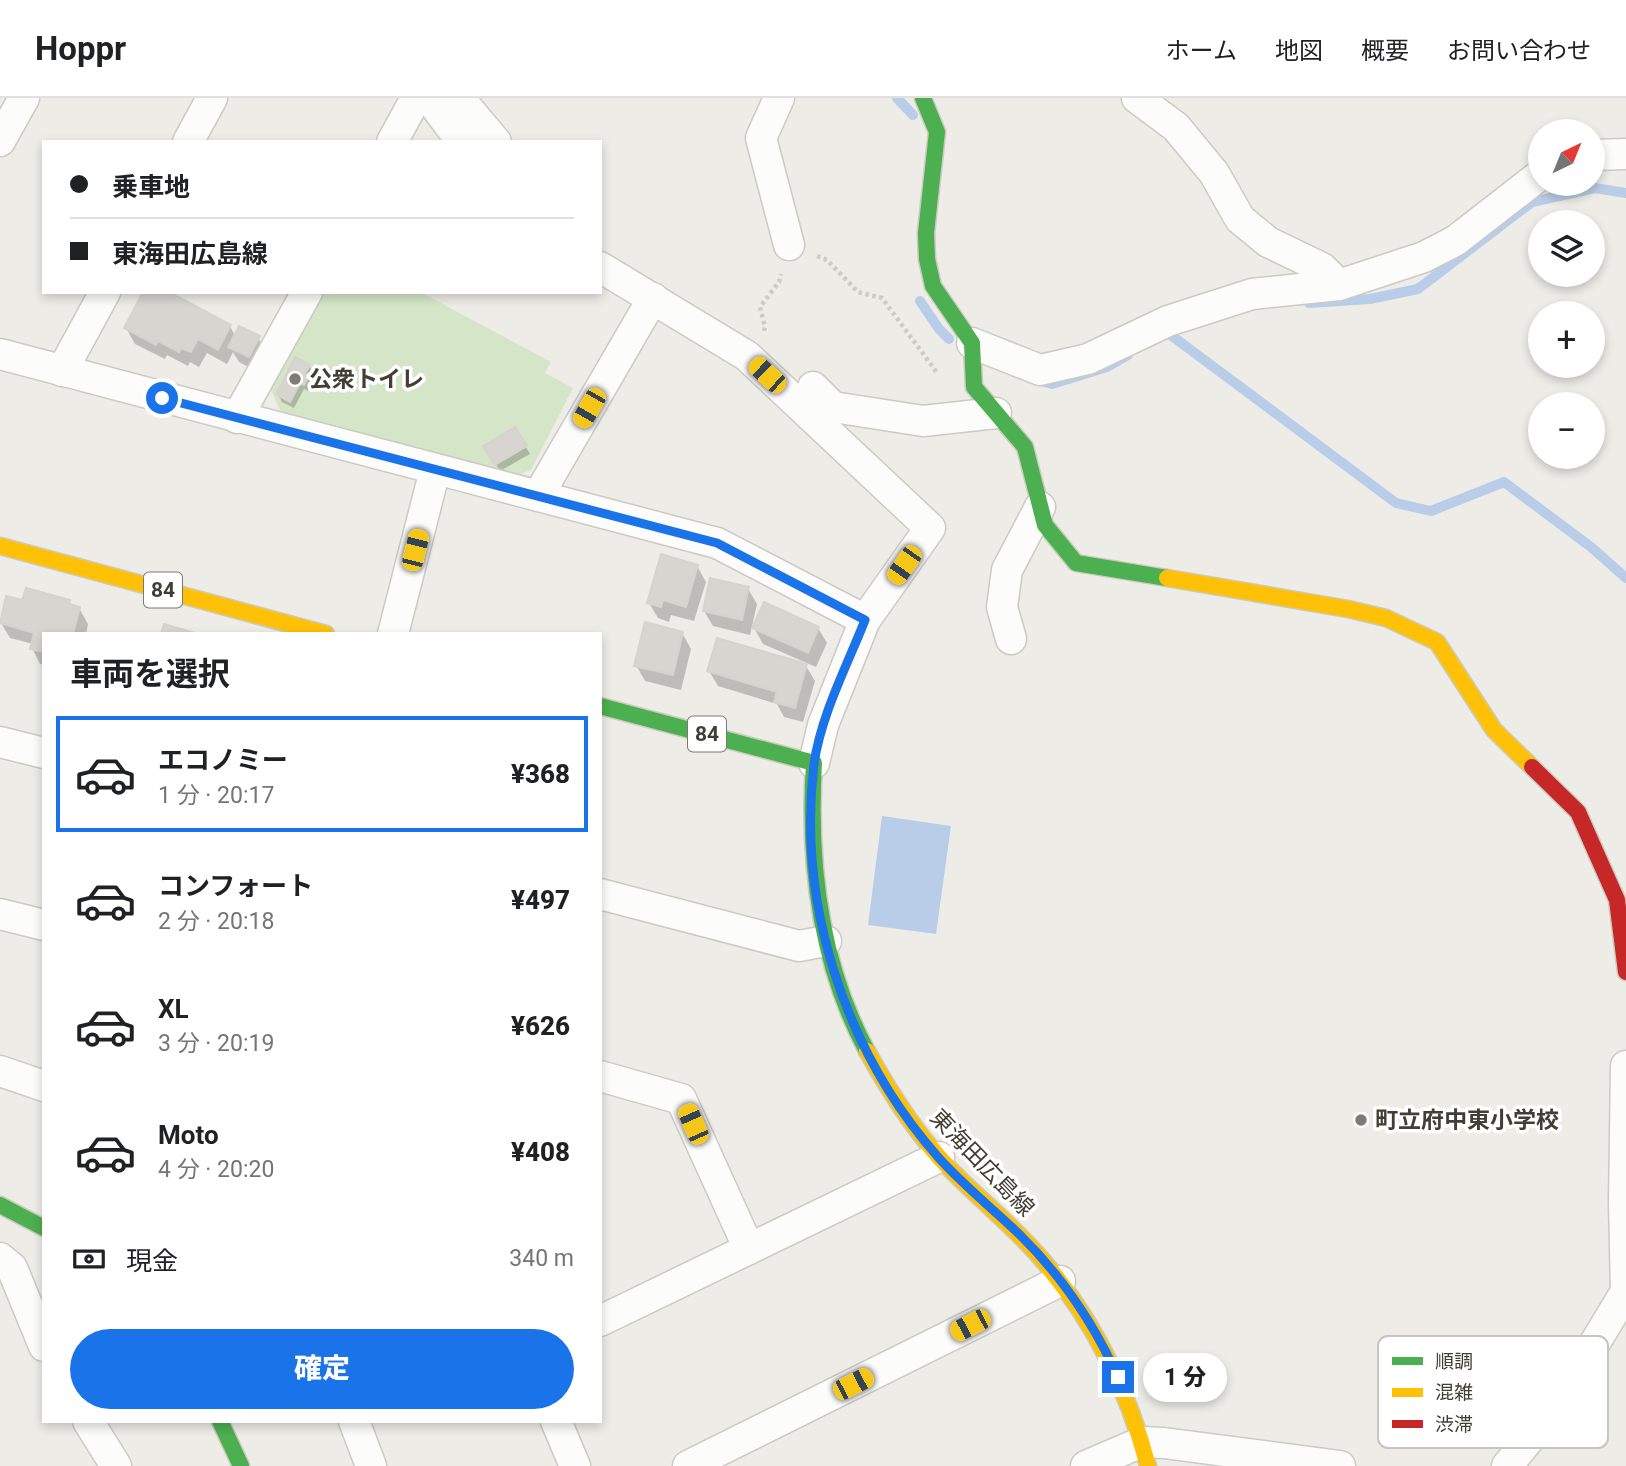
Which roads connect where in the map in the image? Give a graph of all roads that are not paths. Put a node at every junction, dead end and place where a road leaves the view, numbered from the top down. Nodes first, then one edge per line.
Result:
1 (24, 98) edge
2 (212, 98) edge
3 (416, 98) edge
4 (429, 98) edge
5 (459, 98) edge
6 (779, 98) edge
7 (923, 98) edge
8 (1138, 98) edge
9 (189, 140) edge
10 (393, 140) edge
11 (460, 140) edge
12 (494, 140) edge
13 (0, 141) edge
14 (1626, 153) edge
15 (1605, 154) edge
16 (1528, 184) edge
17 (789, 245) road end
18 (602, 268) edge
19 (1339, 285) junction
20 (104, 294) edge
21 (306, 294) edge
22 (653, 298) junction
23 (972, 344) junction
24 (0, 354) edge
25 (62, 371) junction
26 (813, 387) dead end
27 (996, 413) junction
28 (237, 418) junction
29 (436, 470) junction
30 (538, 496) junction
31 (1040, 507) junction
32 (0, 547) edge
33 (865, 620) junction
34 (319, 632) edge
35 (394, 632) edge
36 (1011, 639) dead end
37 (602, 707) edge
38 (0, 742) edge
39 (42, 752) edge
40 (814, 763) junction
41 (602, 895) edge
42 (0, 914) edge
43 (42, 924) edge
44 (826, 941) junction
45 (1626, 972) edge
46 (1626, 1066) edge
47 (0, 1071) edge
48 (602, 1077) edge
49 (42, 1085) edge
50 (939, 1157) junction
51 (0, 1205) edge
52 (42, 1227) edge
53 (749, 1249) junction
54 (0, 1258) edge
55 (1060, 1281) junction
56 (1625, 1294) edge
57 (602, 1320) edge
58 (1599, 1336) edge
59 (42, 1341) edge
60 (89, 1423) edge
61 (221, 1423) edge
62 (355, 1423) edge
63 (557, 1423) edge
64 (1522, 1448) edge
65 (1145, 1454) edge
66 (116, 1466) edge
67 (241, 1466) edge
68 (371, 1466) edge
69 (576, 1466) edge
70 (688, 1466) edge
71 (1086, 1466) edge
72 (1340, 1466) edge
73 (1507, 1466) edge

1 - 13 street
2 - 9 street
3 - 10 street
4 - 11 street
5 - 12 street
6 - 17 street
7 - 23 street
8 - 19 street
14 - 15 street
16 - 19 street
18 - 22 street
19 - 23 street
20 - 25 street
21 - 28 street
22 - 30 street
22 - 33 street
23 - 27 street
24 - 25 street
25 - 28 street
26 - 27 street
27 - 31 street
28 - 29 street
29 - 30 street
29 - 35 street
30 - 33 street
31 - 36 street
31 - 45 street
32 - 34 street, 84
33 - 40 street
37 - 40 street, 84
38 - 39 street
40 - 44 street, 東海田広島線
41 - 44 street
42 - 43 street
44 - 50 street, 東海田広島線
46 - 56 street
47 - 49 street
48 - 53 street
50 - 53 street
50 - 55 street, 東海田広島線
51 - 52 street
53 - 57 street
54 - 59 street
55 - 65 street, 東海田広島線
55 - 70 street
56 - 58 street
60 - 66 street
61 - 67 street
62 - 68 street
63 - 69 street
64 - 73 street
65 - 71 street
65 - 72 street

